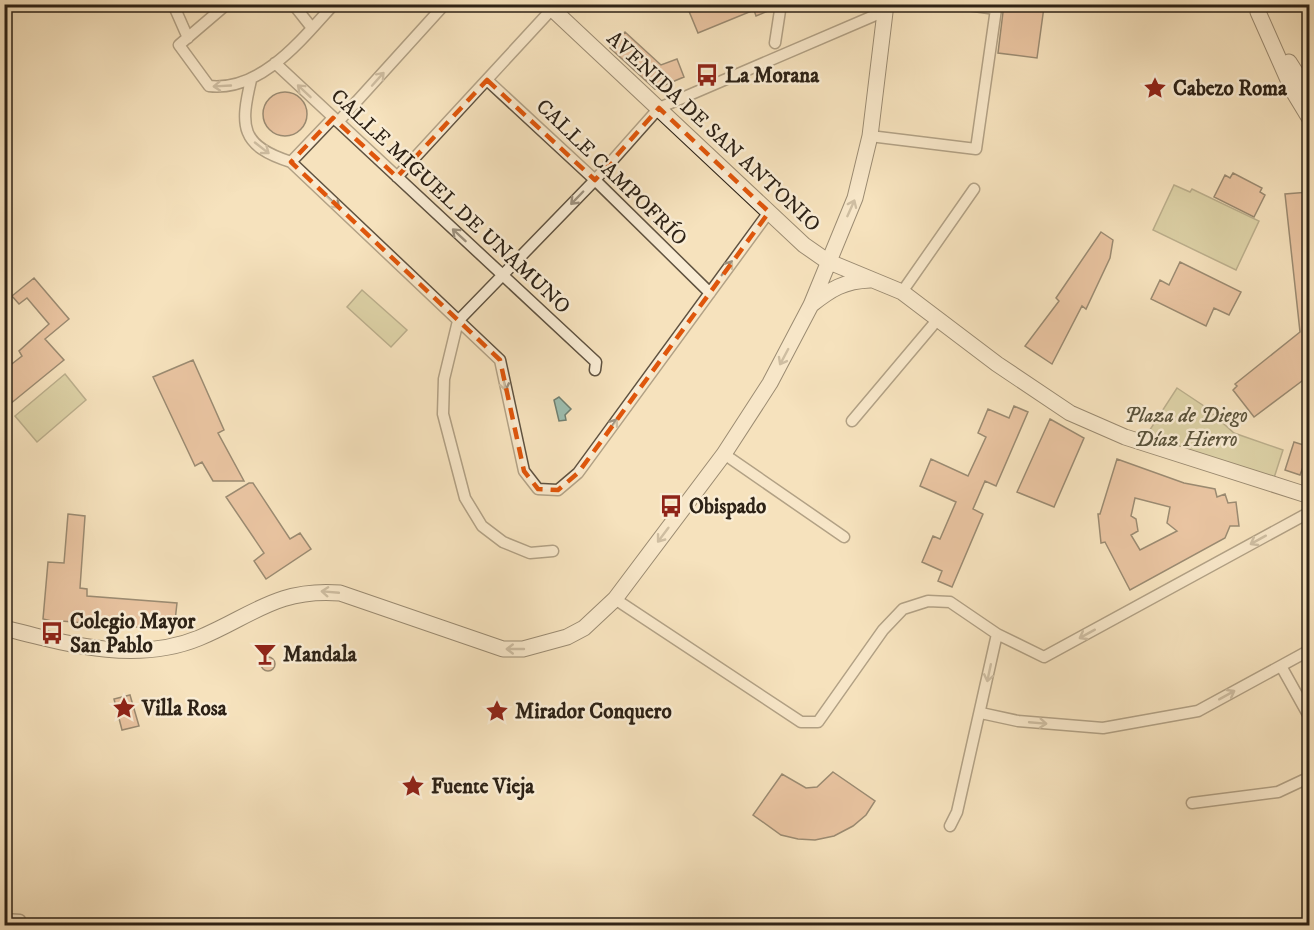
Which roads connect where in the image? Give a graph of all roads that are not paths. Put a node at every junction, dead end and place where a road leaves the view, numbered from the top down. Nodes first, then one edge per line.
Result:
1 (173, 4) edge
2 (227, 4) edge
3 (293, 4) edge
4 (334, 4) edge
5 (446, 4) edge
6 (781, 4) edge
7 (960, 4) edge
8 (549, 7) edge
9 (990, 7) edge
10 (886, 8) edge
11 (1255, 8) edge
12 (312, 28) junction
13 (183, 42) junction
14 (775, 43) dead end
15 (274, 63) junction
16 (251, 80) junction
17 (487, 80) junction
18 (1310, 95) edge
19 (659, 108) junction
20 (1310, 119) edge
21 (336, 120) junction
22 (870, 136) junction
23 (291, 162) junction
24 (397, 177) junction
25 (595, 180) junction
26 (974, 189) dead end
27 (769, 212) junction
28 (827, 261) junction
29 (502, 275) junction
30 (873, 280) junction
31 (902, 292) junction
32 (710, 293) junction
33 (811, 305) junction
34 (938, 319) junction
35 (458, 321) junction
36 (595, 370) dead end
37 (852, 421) dead end
38 (724, 454) junction
39 (1310, 496) edge
40 (1310, 512) edge
41 (844, 537) dead end
42 (553, 551) dead end
43 (615, 599) junction
44 (4, 628) edge
45 (997, 634) junction
46 (1310, 650) edge
47 (1281, 666) junction
48 (981, 712) junction
49 (1310, 718) edge
50 (1310, 777) edge
51 (1192, 803) dead end
52 (950, 826) dead end
53 (4, 918) edge
54 (20, 920) dead end

1 - 13 street
2 - 13 street
3 - 12 street
4 - 12 street
21 -> 5 street
6 - 14 street
7 - 9 street
8 - 17 street
8 - 19 street, AVENIDA DE SAN ANTONIO
9 - 22 street
10 - 19 street
10 - 22 street
11 - 18 street
11 - 20 street
12 - 15 street
16 -> 13 street
15 - 16 street
21 -> 15 street, CALLE MIGUEL DE UNAMUNO
16 -> 23 street
17 - 24 street
17 - 25 street, CALLE CAMPOFRÍO
19 - 25 street
19 - 27 street, AVENIDA DE SAN ANTONIO
21 - 23 street
21 - 24 street, CALLE MIGUEL DE UNAMUNO
28 -> 22 street
23 -> 35 street
29 -> 24 street, CALLE MIGUEL DE UNAMUNO
25 -> 29 street
25 - 32 street, CALLE CAMPOFRÍO
26 - 31 street
27 - 28 street, AVENIDA DE SAN ANTONIO
32 -> 27 street
28 - 30 street, AVENIDA DE SAN ANTONIO
28 - 33 street
29 - 35 street
29 - 36 street, CALLE MIGUEL DE UNAMUNO
30 - 31 street, AVENIDA DE SAN ANTONIO
30 - 33 street
31 - 34 street, AVENIDA DE SAN ANTONIO
35 -> 32 street
33 -> 38 street
34 - 37 street
34 - 39 street, AVENIDA DE SAN ANTONIO
35 - 42 street
38 - 41 street
38 -> 43 street
40 -> 45 street
43 -> 44 street
43 - 45 street
45 -> 48 street
46 - 47 street
48 -> 47 street
47 - 49 street
48 - 52 street
50 - 51 street
53 - 54 street

